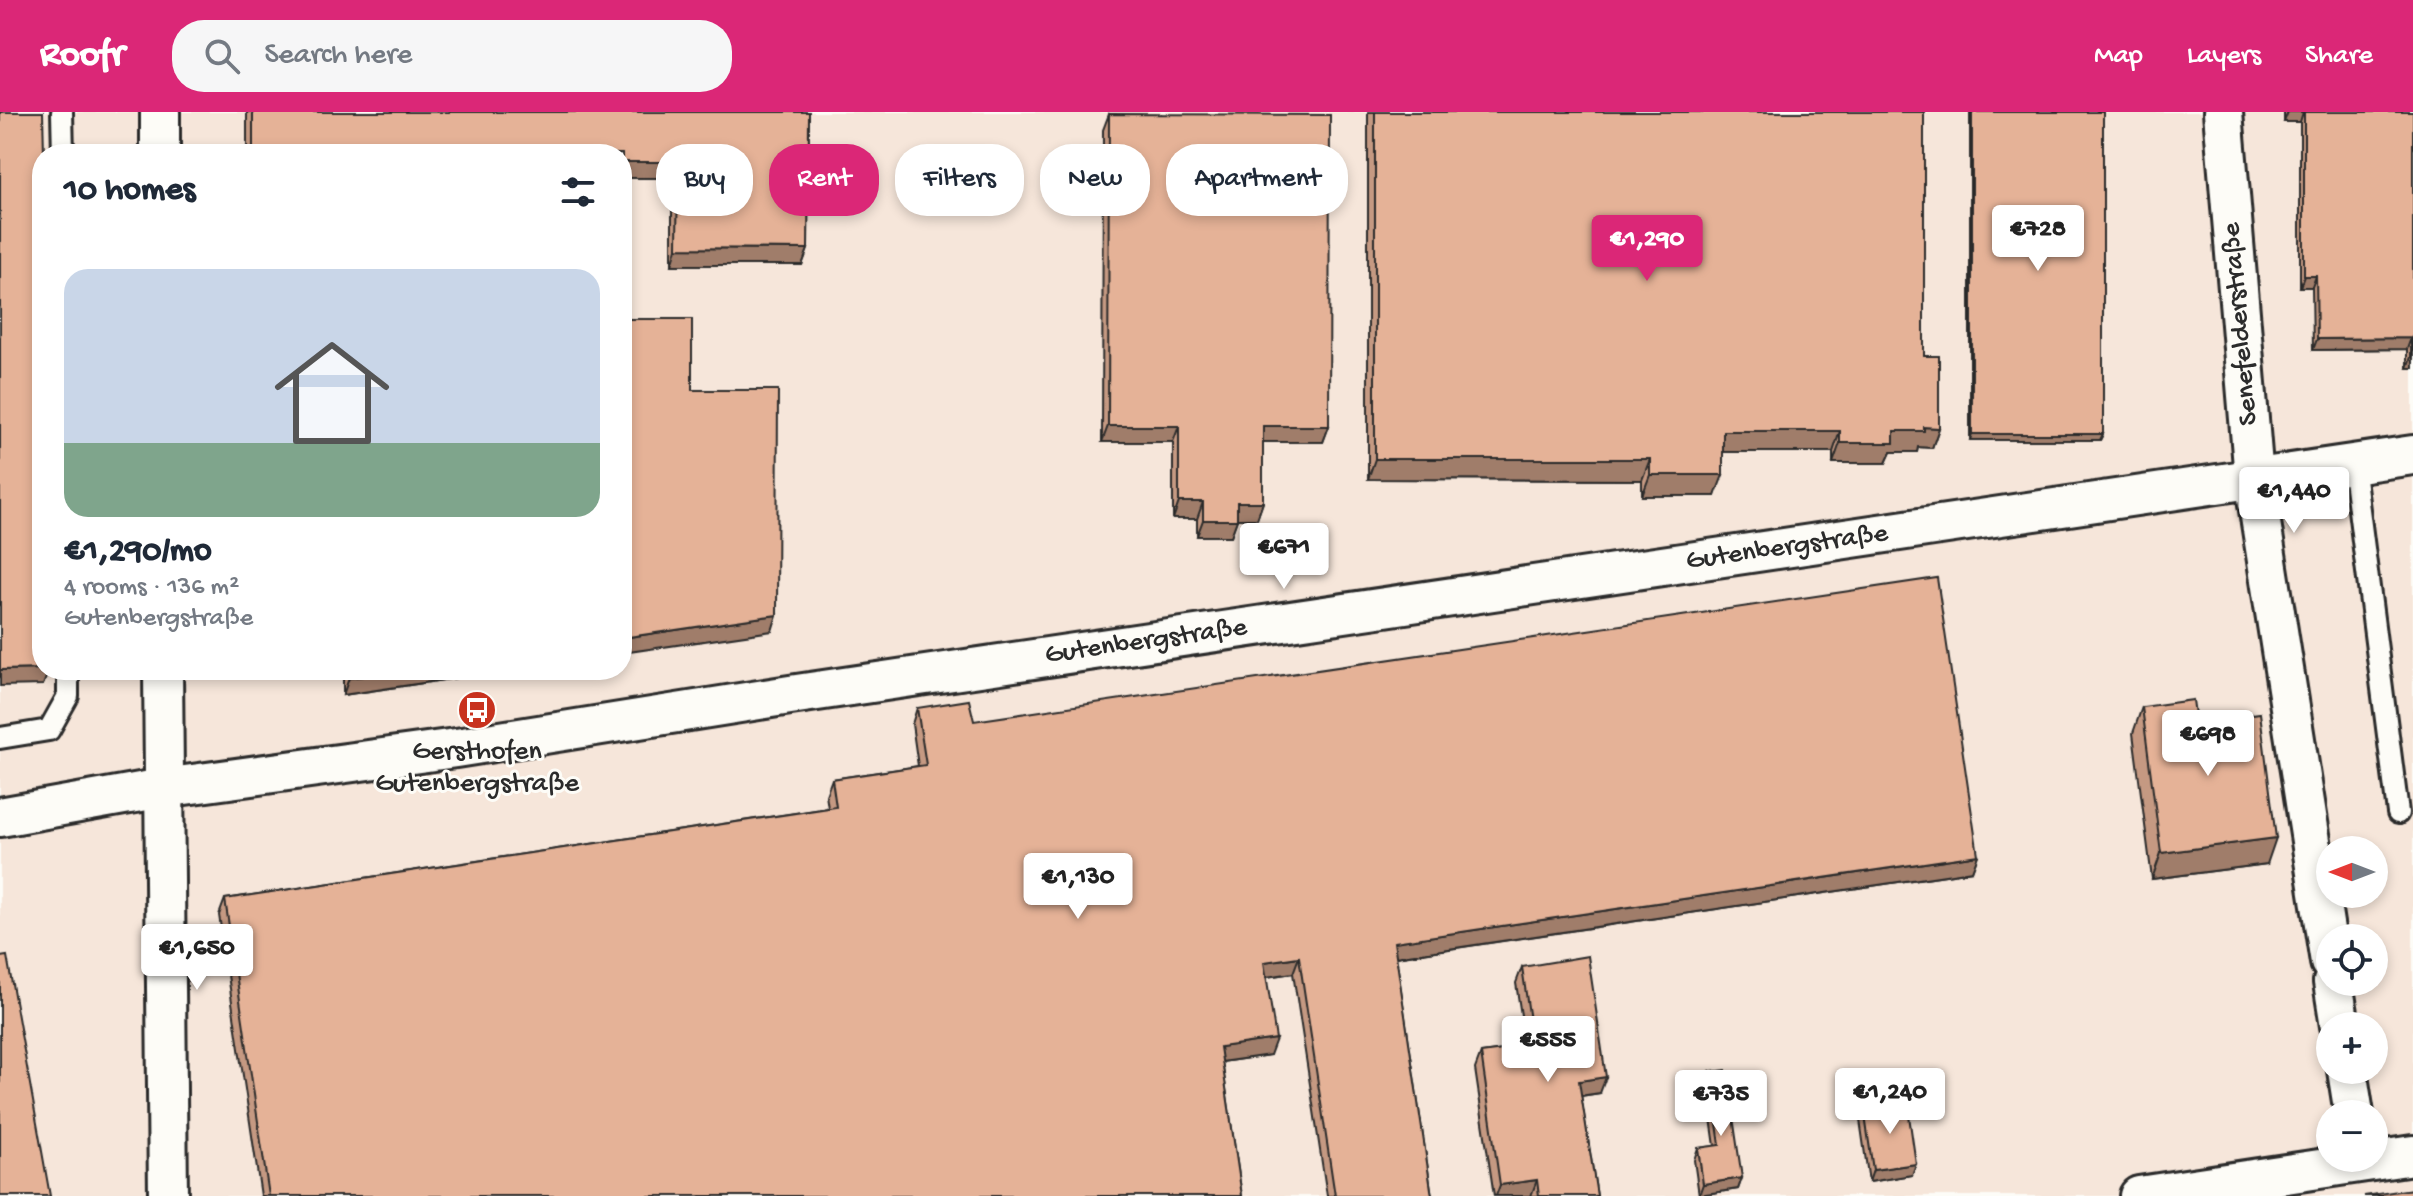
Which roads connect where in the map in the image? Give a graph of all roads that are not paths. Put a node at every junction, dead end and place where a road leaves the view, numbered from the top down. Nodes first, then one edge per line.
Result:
1 (62, 112) edge
2 (160, 112) edge
3 (2223, 112) edge
4 (63, 144) edge
5 (160, 144) edge
6 (2413, 455) edge
7 (2353, 463) junction
8 (2254, 478) junction
9 (68, 680) edge
10 (163, 680) edge
11 (0, 738) edge
12 (163, 788) junction
13 (2398, 813) dead end
14 (0, 817) edge
15 (2324, 924) edge
16 (2413, 1155) edge
17 (2388, 1157) edge
18 (2316, 1167) edge
19 (168, 1196) edge
20 (2139, 1196) edge

1 - 4 lane
2 - 5 street
3 - 8 street, Senefelderstraße
6 - 7 street, Gutenbergstraße
7 - 8 street, Gutenbergstraße
7 - 13 lane
8 - 12 street, Gutenbergstraße
8 - 15 street, Senefelderstraße
9 - 11 lane
10 - 12 street
12 - 14 street, Gutenbergstraße
12 - 19 street
16 - 17 street
18 - 20 street

